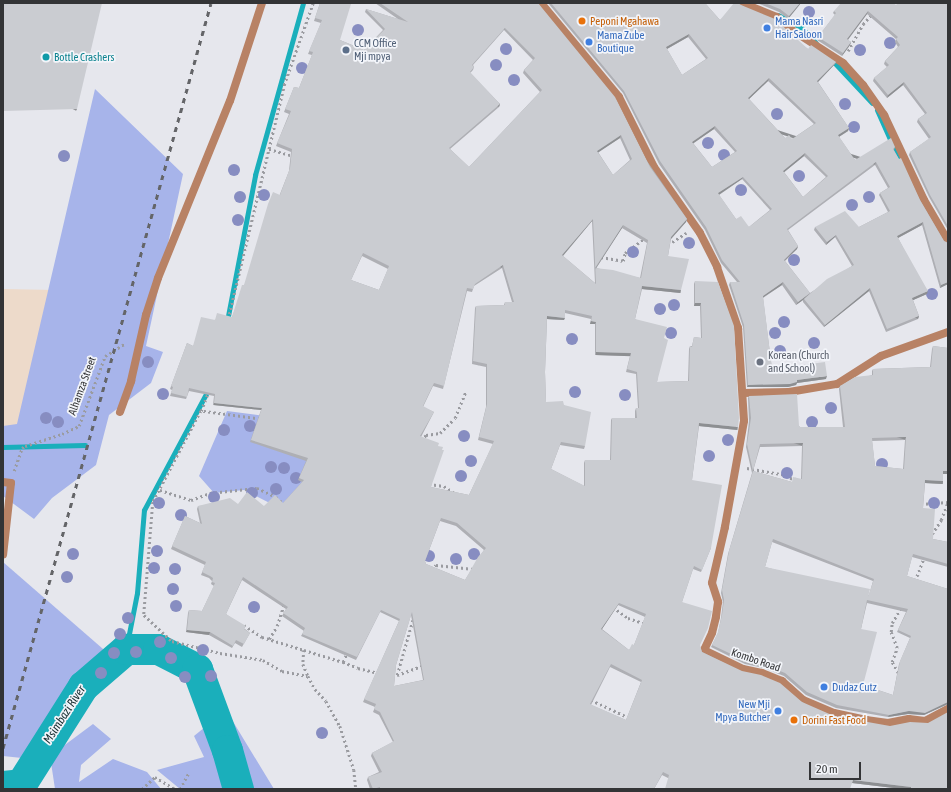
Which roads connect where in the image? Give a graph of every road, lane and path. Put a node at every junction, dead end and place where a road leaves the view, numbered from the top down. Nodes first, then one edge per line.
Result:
1 (262, 3) edge
2 (313, 3) edge
3 (541, 3) edge
4 (742, 3) edge
5 (872, 13) edge
6 (843, 62) junction
7 (269, 149) junction
8 (298, 157) edge
9 (700, 232) junction
10 (948, 241) edge
11 (652, 242) edge
12 (661, 242) edge
13 (596, 254) edge
14 (228, 320) edge
15 (948, 332) edge
16 (130, 337) dead end
17 (209, 388) edge
18 (466, 391) dead end
19 (743, 393) junction
20 (201, 411) junction
21 (120, 412) dead end
22 (266, 419) edge
23 (421, 441) edge
24 (737, 466) junction
25 (800, 480) edge
26 (7, 483) edge
27 (425, 483) edge
28 (160, 490) junction
29 (462, 497) edge
30 (948, 502) edge
31 (917, 504) edge
32 (290, 509) edge
33 (931, 538) edge
34 (927, 550) edge
35 (3, 555) edge
36 (478, 570) edge
37 (429, 573) edge
38 (914, 584) edge
39 (286, 602) edge
40 (608, 604) edge
41 (902, 607) edge
42 (414, 615) edge
43 (242, 624) edge
44 (649, 625) edge
45 (269, 639) junction
46 (348, 649) edge
47 (304, 650) junction
48 (343, 662) junction
49 (423, 665) edge
50 (385, 674) edge
51 (391, 674) edge
52 (397, 674) junction
53 (308, 676) junction
54 (901, 679) edge
55 (589, 699) edge
56 (948, 709) edge
57 (631, 718) edge
58 (189, 772) dead end
59 (142, 789) edge
60 (176, 789) edge
61 (180, 789) edge
62 (356, 789) edge

1 - 21 street
2 - 7 path
3 - 9 street, Kombo Road
4 - 6 street
5 - 6 path
6 - 10 street
7 - 8 path
7 - 14 path
9 - 12 path
9 - 19 street, Kombo Road
11 - 13 path
15 - 19 street
16 - 26 path, Alhamza Street
17 - 20 path
18 - 23 path
19 - 24 street, Kombo Road
20 - 22 path
20 - 28 path
24 - 25 path
24 - 56 street, Kombo Road
26 - 35 street
27 - 29 path
28 - 32 path
28 - 53 path
30 - 31 path
30 - 33 path
34 - 38 path
36 - 37 path
39 - 45 path
40 - 44 path
41 - 54 path
42 - 52 path
43 - 45 path
45 - 47 path
46 - 48 path
47 - 48 path
47 - 53 path
48 - 50 path
49 - 52 path
51 - 52 path
53 - 62 path
55 - 57 path
58 - 61 path
59 - 60 path

